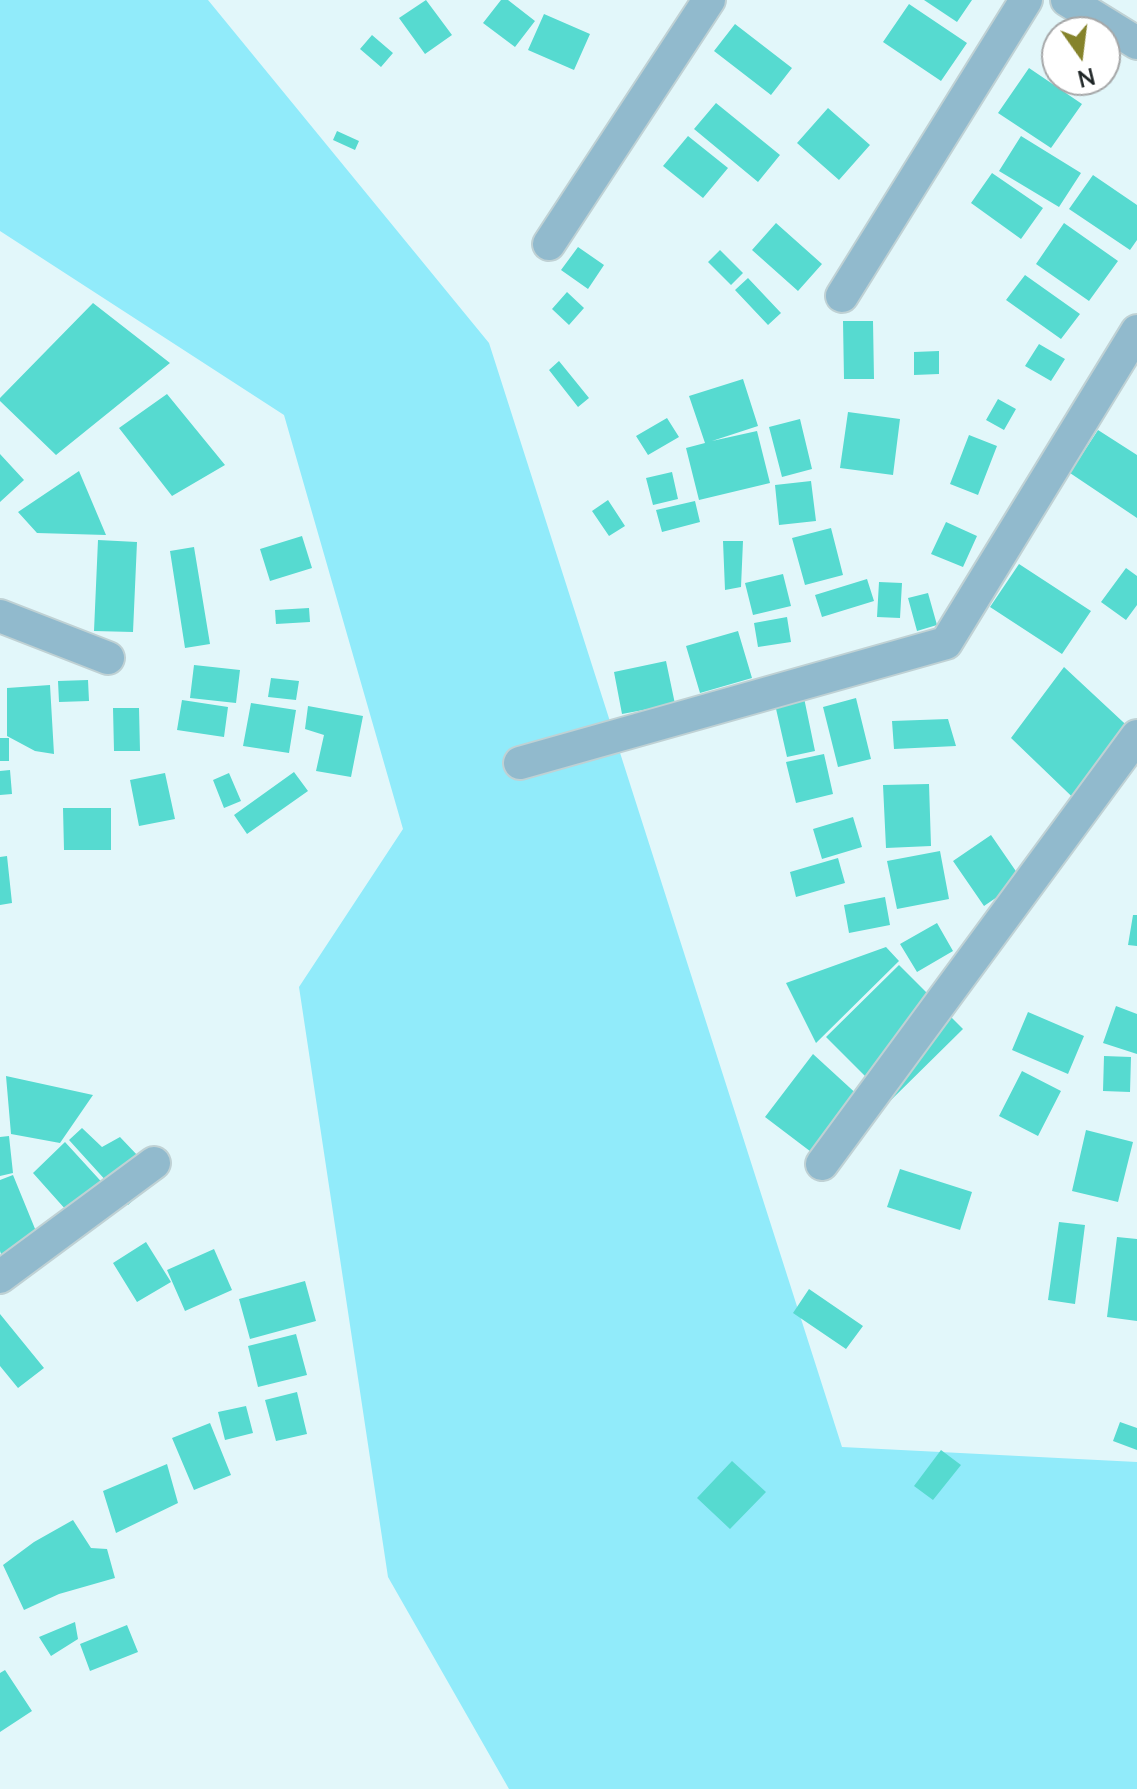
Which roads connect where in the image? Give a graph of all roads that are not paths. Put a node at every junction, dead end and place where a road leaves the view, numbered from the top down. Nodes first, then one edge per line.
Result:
1 (709, 0) edge
2 (1026, 0) edge
3 (1067, 0) edge
4 (1137, 43) edge
5 (549, 244) dead end
6 (842, 296) dead end
7 (1137, 331) edge
8 (0, 616) edge
9 (108, 658) dead end
10 (1137, 736) edge
11 (520, 763) dead end
12 (154, 1163) dead end
13 (822, 1164) dead end
14 (0, 1277) edge

1 - 5 street
2 - 6 street
3 - 4 street
7 - 11 street
8 - 9 street
10 - 13 street
12 - 14 street

